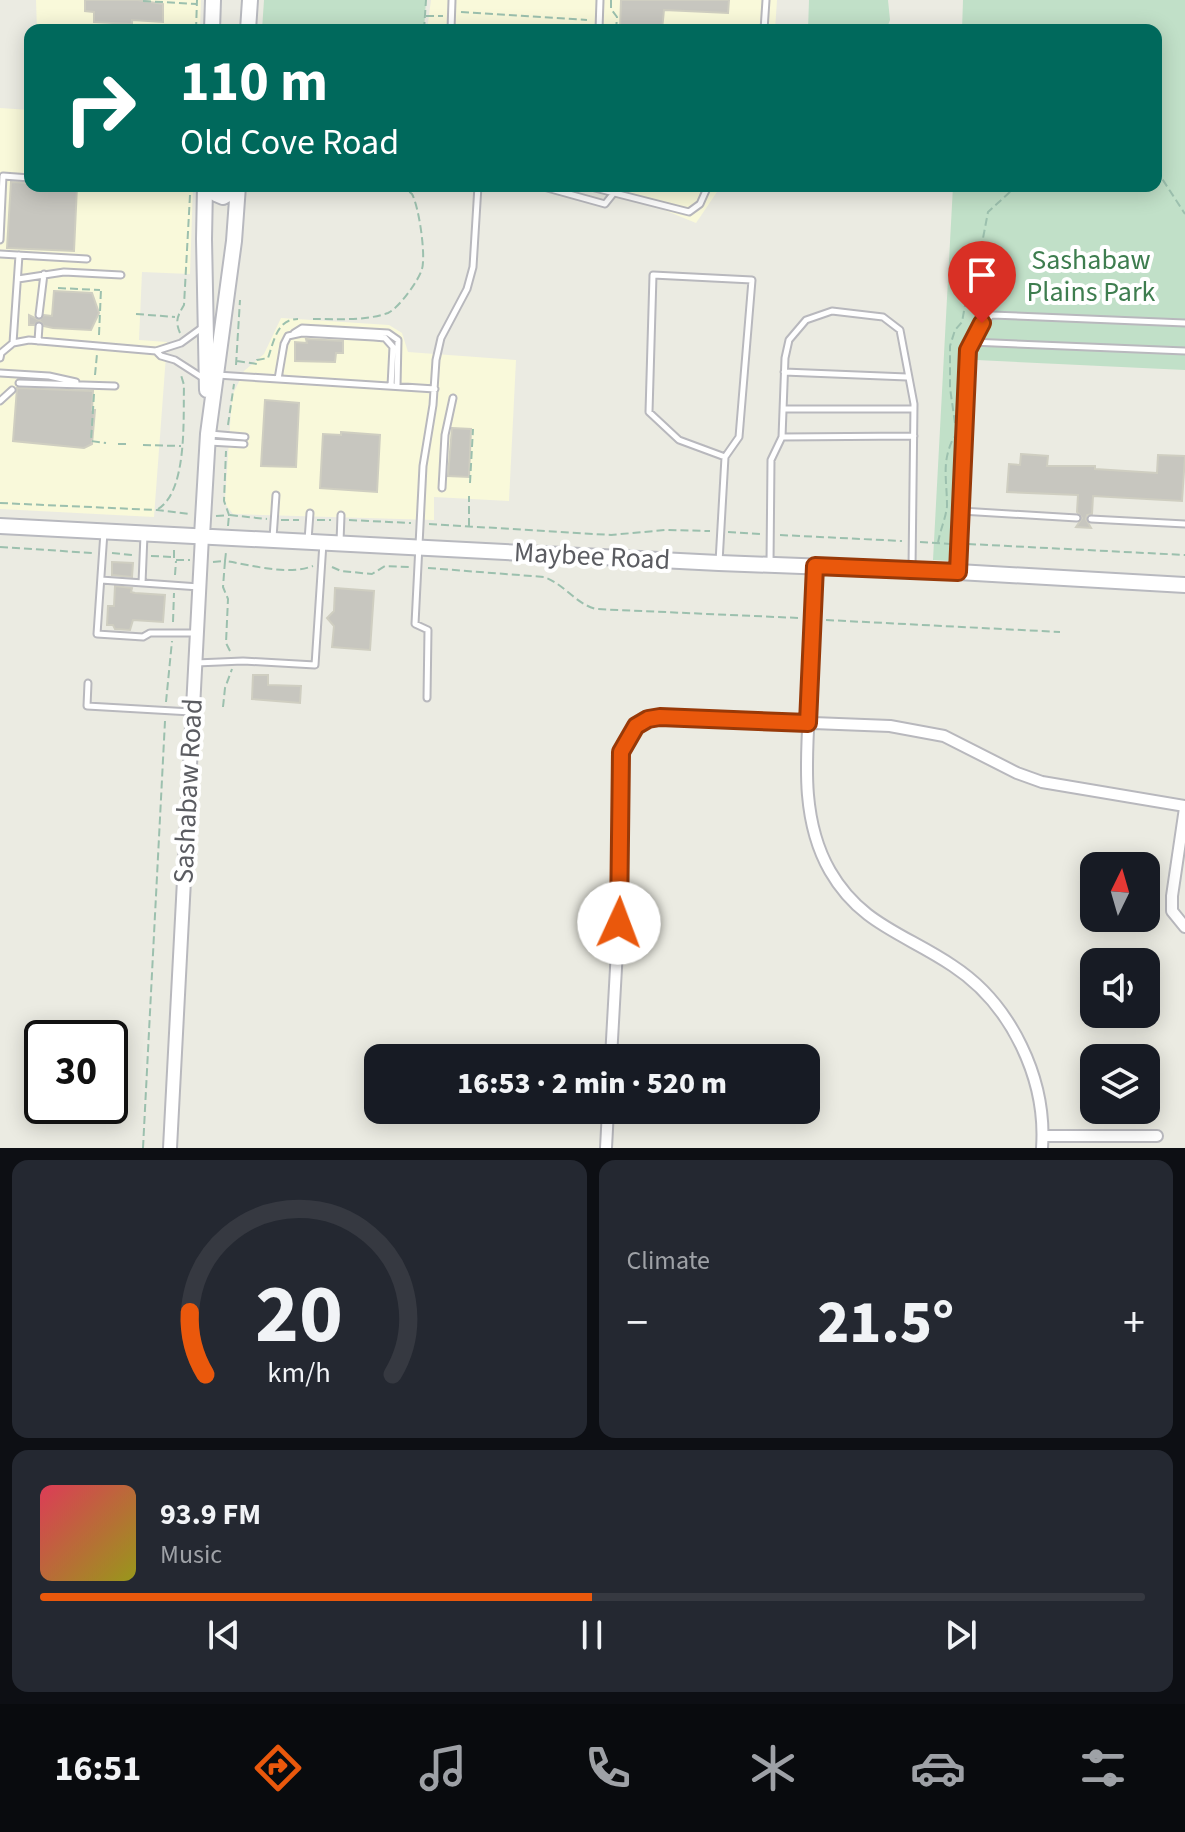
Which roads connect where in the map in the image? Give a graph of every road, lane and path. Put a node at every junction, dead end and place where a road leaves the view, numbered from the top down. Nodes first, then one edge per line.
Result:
1 (213, 0) edge
2 (250, 0) edge
3 (426, 0) edge
4 (452, 0) edge
5 (600, 0) edge
6 (611, 0) edge
7 (766, 0) edge
8 (143, 1) edge
9 (197, 2) edge
10 (457, 12) dead end
11 (426, 16) junction
12 (444, 17) dead end
13 (587, 20) dead end
14 (196, 24) edge
15 (212, 24) edge
16 (248, 24) edge
17 (425, 24) edge
18 (451, 24) edge
19 (599, 24) edge
20 (616, 24) edge
21 (764, 24) edge
22 (24, 178) edge
23 (1162, 179) edge
24 (205, 192) edge
25 (237, 192) edge
26 (410, 192) edge
27 (478, 192) edge
28 (570, 192) edge
29 (606, 192) edge
30 (705, 192) edge
31 (613, 194) junction
32 (1185, 214) edge
33 (0, 240) edge
34 (0, 254) edge
35 (19, 255) junction
36 (87, 259) dead end
37 (44, 274) junction
38 (121, 275) dead end
39 (18, 279) junction
40 (58, 288) dead end
41 (136, 314) dead end
42 (39, 315) dead end
43 (177, 317) dead end
44 (1185, 323) edge
45 (39, 326) dead end
46 (205, 326) junction
47 (99, 334) dead end
48 (38, 341) junction
49 (971, 342) junction
50 (13, 343) junction
51 (156, 351) junction
52 (1185, 351) edge
53 (0, 358) edge
54 (236, 360) dead end
55 (784, 372) junction
56 (0, 373) edge
57 (907, 377) junction
58 (211, 378) junction
59 (278, 379) junction
60 (19, 383) dead end
61 (84, 385) junction
62 (115, 386) dead end
63 (394, 386) junction
64 (435, 389) junction
65 (12, 390) dead end
66 (453, 398) dead end
67 (0, 401) edge
68 (783, 409) junction
69 (914, 409) junction
70 (473, 429) dead end
71 (914, 436) junction
72 (782, 437) junction
73 (208, 438) junction
74 (244, 440) dead end
75 (91, 441) dead end
76 (106, 443) dead end
77 (118, 444) dead end
78 (130, 444) dead end
79 (143, 445) dead end
80 (181, 446) dead end
81 (725, 457) junction
82 (470, 483) dead end
83 (442, 488) dead end
84 (276, 495) dead end
85 (469, 496) dead end
86 (0, 503) edge
87 (961, 511) junction
88 (174, 513) dead end
89 (310, 513) dead end
90 (229, 515) dead end
91 (341, 518) junction
92 (1077, 518) dead end
93 (274, 519) junction
94 (1091, 519) dead end
95 (309, 520) junction
96 (422, 523) junction
97 (1185, 524) edge
98 (0, 526) edge
99 (469, 526) junction
100 (104, 531) junction
101 (721, 532) junction
102 (144, 534) junction
103 (770, 534) junction
104 (202, 536) junction
105 (273, 540) junction
106 (315, 542) junction
107 (912, 542) junction
108 (340, 543) junction
109 (959, 544) junction
110 (0, 547) edge
111 (420, 547) junction
112 (28, 549) dead end
113 (1185, 555) edge
114 (225, 561) junction
115 (219, 562) dead end
116 (719, 563) junction
117 (770, 565) junction
118 (815, 566) junction
119 (321, 567) junction
120 (419, 568) junction
121 (912, 570) junction
122 (958, 572) junction
123 (101, 580) junction
124 (142, 583) junction
125 (1185, 585) edge
126 (199, 587) junction
127 (813, 619) junction
128 (1060, 632) dead end
129 (197, 633) junction
130 (195, 662) junction
131 (232, 662) junction
132 (88, 683) dead end
133 (427, 698) dead end
134 (223, 707) dead end
135 (166, 711) junction
136 (192, 712) junction
137 (808, 723) junction
138 (1185, 807) edge
139 (1185, 927) edge
140 (612, 1044) edge
141 (607, 1124) edge
142 (1157, 1136) dead end
143 (1043, 1142) edge
144 (143, 1148) edge
145 (170, 1148) edge
146 (606, 1148) edge

1 - 15 main road
2 - 16 main road
3 - 11 path
4 - 18 lane
5 - 19 lane
6 - 20 path
7 - 21 lane
8 - 9 path
9 - 14 path
10 - 13 path
11 - 12 path
11 - 17 path
22 - 33 lane
23 - 32 path
24 - 46 main road, Sashabaw Road
25 - 58 main road, Sashabaw Road
26 - 54 path
27 - 64 lane
28 - 31 lane
29 - 31 lane
30 - 31 lane
34 - 35 lane
35 - 36 lane
35 - 39 lane
37 - 38 lane
37 - 39 lane
37 - 42 lane
39 - 50 lane
40 - 47 path
41 - 43 path
44 - 49 lane
45 - 48 lane
46 - 51 lane
46 - 58 main road, Sashabaw Road
48 - 50 lane
48 - 51 lane
49 - 52 lane
49 - 87 lane
50 - 53 lane
51 - 58 lane
55 - 57 lane
55 - 57 lane
55 - 68 lane
56 - 61 lane
57 - 69 lane
58 - 59 lane
58 - 73 main road, Sashabaw Road
59 - 63 lane
59 - 63 lane
60 - 61 lane
61 - 62 lane
63 - 64 lane
64 - 96 lane
65 - 67 lane
66 - 83 lane
68 - 69 lane
68 - 72 lane
69 - 71 lane
70 - 82 path
71 - 72 lane
71 - 107 lane
72 - 103 lane
73 - 74 lane
73 - 104 main road, Sashabaw Road
75 - 76 path
77 - 78 path
79 - 80 path
81 - 81 lane
81 - 101 lane
84 - 93 lane
85 - 99 path
86 - 88 path
87 - 92 lane
87 - 109 lane
89 - 95 lane
90 - 93 path
91 - 95 path
91 - 96 path
91 - 108 lane
93 - 95 path
93 - 105 lane
94 - 97 lane
95 - 106 lane
96 - 99 path
96 - 111 lane
98 - 100 main road, Maybee Road
99 - 101 path
100 - 102 main road, Maybee Road
100 - 123 lane
101 - 103 path
101 - 116 lane
102 - 104 main road, Maybee Road
102 - 124 lane
103 - 107 path
103 - 117 lane
104 - 105 main road, Maybee Road
104 - 126 street, Sashabaw Road
105 - 106 main road, Maybee Road
106 - 108 main road, Maybee Road
106 - 119 lane
107 - 109 path
107 - 121 lane
108 - 111 main road, Maybee Road
109 - 113 path
109 - 122 lane
110 - 112 path
111 - 116 main road, Maybee Road
111 - 120 lane
114 - 115 path
114 - 119 path
114 - 131 path
116 - 117 main road, Maybee Road
117 - 118 main road, Maybee Road
118 - 121 main road, Maybee Road
118 - 127 street
119 - 120 path
119 - 131 lane
120 - 127 path
120 - 133 lane
121 - 122 main road, Maybee Road
122 - 125 main road, Maybee Road
123 - 124 lane
123 - 129 lane
124 - 126 lane
126 - 129 street, Sashabaw Road
127 - 128 path
127 - 137 street
129 - 130 street, Sashabaw Road
130 - 131 lane
130 - 136 street, Sashabaw Road
131 - 134 path
132 - 135 lane
135 - 136 lane
135 - 144 path
136 - 145 street, Sashabaw Road
137 - 138 street
137 - 140 street
137 - 143 street
138 - 139 street
141 - 146 street
142 - 143 street

